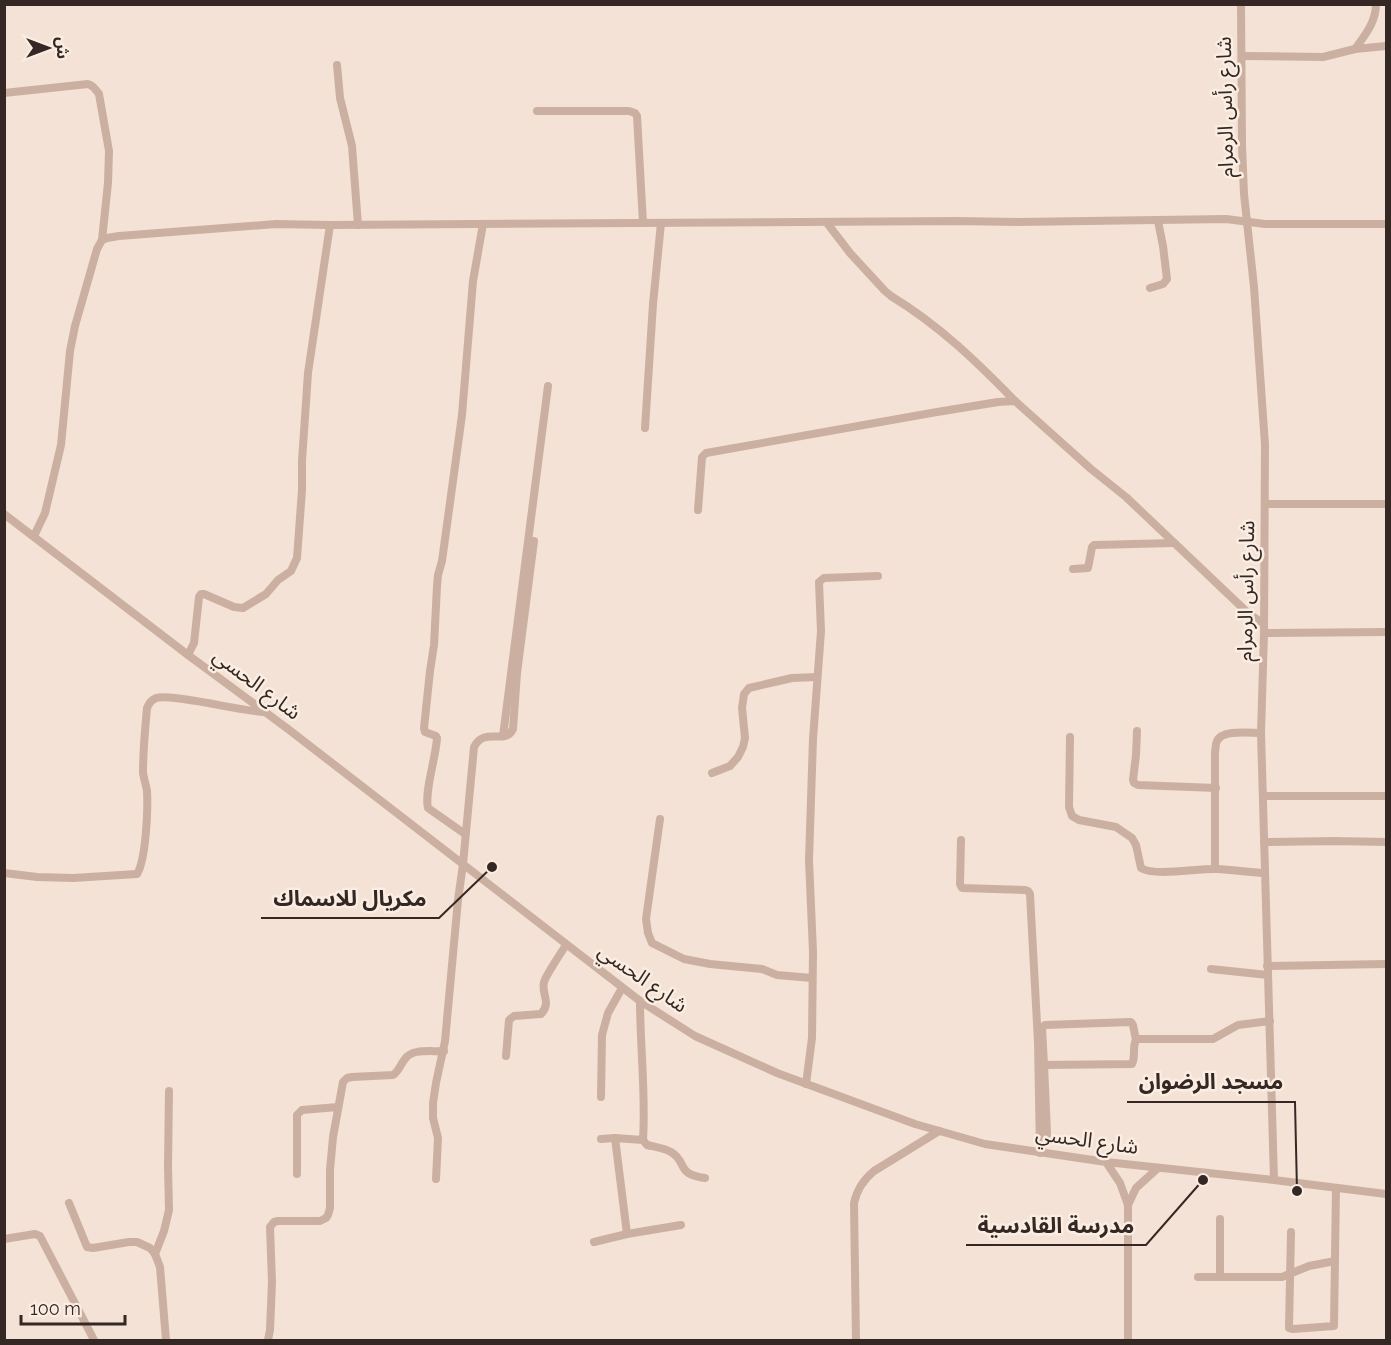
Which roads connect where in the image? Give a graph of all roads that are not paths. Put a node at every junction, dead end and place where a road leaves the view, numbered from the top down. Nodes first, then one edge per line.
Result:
1 (1241, 4) edge
2 (1376, 4) edge
3 (1386, 46) edge
4 (1355, 49) junction
5 (1242, 56) junction
6 (337, 65) dead end
7 (4, 93) edge
8 (537, 111) dead end
9 (1158, 221) junction
10 (1247, 221) junction
11 (642, 223) junction
12 (662, 223) junction
13 (827, 223) junction
14 (483, 224) junction
15 (1386, 224) edge
16 (330, 225) junction
17 (357, 225) junction
18 (102, 240) junction
19 (1150, 288) dead end
20 (548, 386) dead end
21 (1015, 401) junction
22 (645, 428) dead end
23 (1265, 504) junction
24 (1386, 504) edge
25 (698, 510) dead end
26 (4, 514) edge
27 (34, 536) junction
28 (534, 541) dead end
29 (1174, 543) junction
30 (1073, 569) dead end
31 (878, 576) dead end
32 (1264, 624) junction
33 (1386, 632) edge
34 (1264, 633) junction
35 (188, 655) junction
36 (817, 677) junction
37 (265, 712) junction
38 (1137, 731) dead end
39 (1261, 733) junction
40 (504, 736) junction
41 (1070, 737) dead end
42 (712, 773) dead end
43 (1216, 788) junction
44 (1263, 796) junction
45 (1386, 796) edge
46 (660, 819) dead end
47 (465, 834) junction
48 (961, 840) dead end
49 (1264, 842) junction
50 (1386, 842) edge
51 (463, 864) junction
52 (1215, 869) junction
53 (4, 873) edge
54 (1264, 873) junction
55 (566, 945) junction
56 (1386, 964) edge
57 (1211, 969) dead end
58 (1268, 970) junction
59 (812, 978) junction
60 (622, 988) junction
61 (639, 1001) junction
62 (1270, 1021) junction
63 (1136, 1040) junction
64 (1040, 1042) junction
65 (444, 1051) junction
66 (506, 1056) dead end
67 (1044, 1065) junction
68 (806, 1084) junction
69 (169, 1091) dead end
70 (602, 1097) dead end
71 (338, 1107) junction
72 (939, 1131) junction
73 (615, 1138) junction
74 (602, 1139) dead end
75 (643, 1140) junction
76 (1040, 1150) junction
77 (1106, 1162) junction
78 (1158, 1168) junction
79 (297, 1174) dead end
80 (705, 1178) dead end
81 (436, 1179) dead end
82 (1274, 1180) junction
83 (1336, 1188) junction
84 (1386, 1194) edge
85 (69, 1203) dead end
86 (1128, 1205) junction
87 (1220, 1219) dead end
88 (681, 1225) dead end
89 (1291, 1232) dead end
90 (627, 1234) junction
91 (4, 1239) edge
92 (594, 1242) dead end
93 (155, 1254) junction
94 (1335, 1261) junction
95 (1290, 1274) junction
96 (1198, 1277) dead end
97 (1220, 1277) junction
98 (93, 1341) edge
99 (166, 1341) edge
100 (268, 1341) edge
101 (856, 1341) edge
102 (1128, 1341) edge

1 - 5 street, شارع رأس الرمرام
2 - 4 street
3 - 4 street
4 - 5 street
5 - 10 street, شارع رأس الرمرام
6 - 17 street
7 - 18 street
8 - 11 street
9 - 10 street
9 - 13 street
9 - 19 street
10 - 15 street
10 - 23 street, شارع رأس الرمرام
11 - 12 street
11 - 14 street
12 - 13 street
12 - 22 street
13 - 21 street
14 - 17 street
14 - 47 street
16 - 17 street
16 - 18 street
16 - 35 street
18 - 27 street
20 - 40 street
21 - 25 street
21 - 29 street
23 - 24 street
23 - 32 street, شارع رأس الرمرام
26 - 27 street, شارع الحسي
27 - 35 street, شارع الحسي
28 - 40 street
29 - 30 street
29 - 32 street
31 - 36 street
32 - 34 street, شارع رأس الرمرام
33 - 34 street
34 - 39 street, شارع رأس الرمرام
35 - 37 street, شارع الحسي
36 - 42 street
36 - 59 street
37 - 51 street, شارع الحسي
37 - 53 street
38 - 43 street
39 - 43 street
39 - 44 street, شارع رأس الرمرام
40 - 47 street
41 - 52 street
43 - 52 street
44 - 45 street
44 - 49 street, شارع رأس الرمرام
46 - 59 street
47 - 51 street
48 - 64 street
49 - 50 street
49 - 54 street, شارع رأس الرمرام
51 - 55 street, شارع الحسي
51 - 65 street
52 - 54 street
54 - 58 street, شارع رأس الرمرام
55 - 60 street, شارع الحسي
55 - 66 street
56 - 58 street
57 - 58 street
58 - 62 street, شارع رأس الرمرام
59 - 68 street
60 - 61 street, شارع الحسي
60 - 70 street
61 - 68 street, شارع الحسي
61 - 75 street
62 - 63 street
62 - 82 street, شارع رأس الرمرام
63 - 64 street
63 - 67 street
64 - 67 street
64 - 76 street
65 - 71 street
65 - 81 street
67 - 76 street
68 - 72 street, شارع الحسي
69 - 93 street
71 - 79 street
71 - 100 street
72 - 76 street, شارع الحسي
72 - 101 street
73 - 74 street
73 - 75 street
73 - 90 street
75 - 80 street
76 - 77 street, شارع الحسي
77 - 78 street, شارع الحسي
77 - 86 street
78 - 82 street, شارع الحسي
78 - 86 street
82 - 83 street, شارع الحسي
83 - 84 street, شارع الحسي
83 - 94 street
85 - 93 street
86 - 102 street
87 - 97 street
88 - 90 street
89 - 95 street
90 - 92 street
91 - 98 street
93 - 99 street
94 - 95 street
94 - 95 street
95 - 97 street
96 - 97 street

